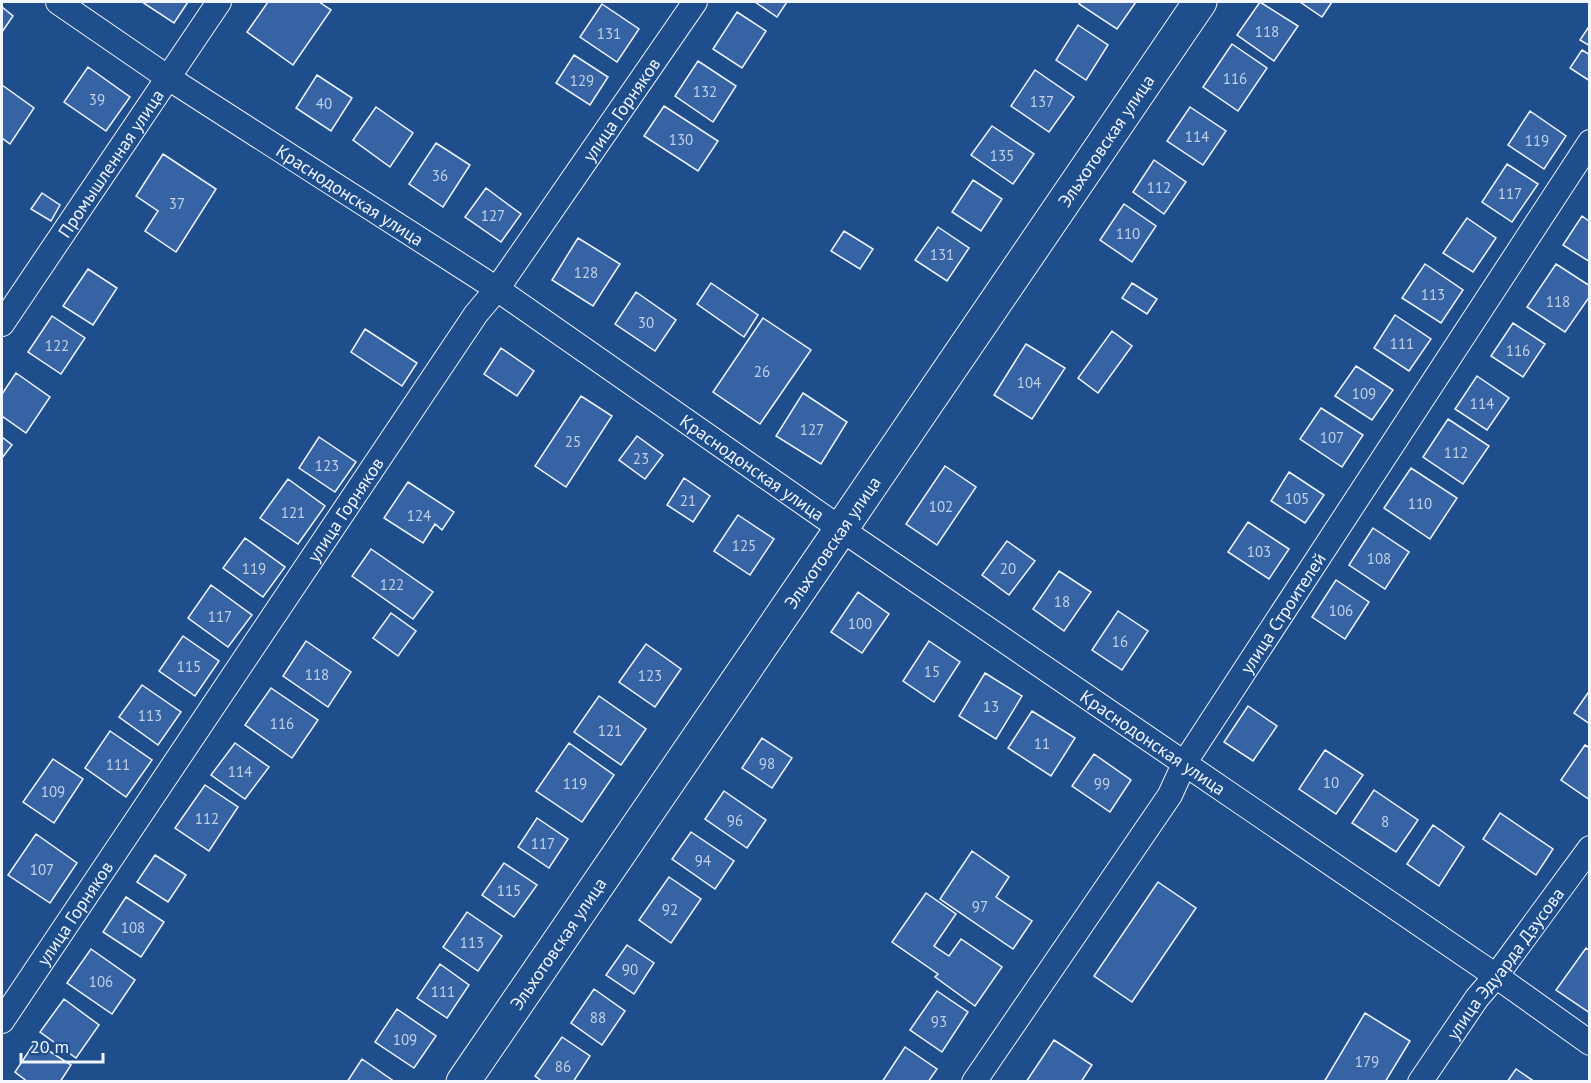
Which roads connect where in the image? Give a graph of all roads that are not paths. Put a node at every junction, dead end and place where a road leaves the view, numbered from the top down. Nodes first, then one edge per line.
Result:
1 (58, 2) edge
2 (219, 2) edge
3 (695, 2) edge
4 (1200, 2) edge
5 (167, 77) junction
6 (1590, 142) edge
7 (497, 289) junction
8 (2, 324) edge
9 (841, 529) junction
10 (1185, 762) junction
11 (1590, 848) edge
12 (1496, 975) junction
13 (2, 1021) edge
14 (1590, 1043) edge
15 (463, 1082) edge
16 (974, 1082) edge
17 (1420, 1082) edge

1 - 5 street, Краснодонская улица
2 - 5 street, Промышленная улица
3 - 7 street, улица Горняков
4 - 9 street, Эльхотовская улица
5 - 7 street, Краснодонская улица
5 - 8 street, Промышленная улица
6 - 10 street, улица Строителей
7 - 9 street, Краснодонская улица
7 - 13 street, улица Горняков
9 - 10 street, Краснодонская улица
9 - 15 street, Эльхотовская улица
10 - 12 street, Краснодонская улица
10 - 16 street, улица Строителей
11 - 12 street, улица Эдуарда Дзусова
12 - 14 street, Краснодонская улица
12 - 17 street, улица Эдуарда Дзусова

